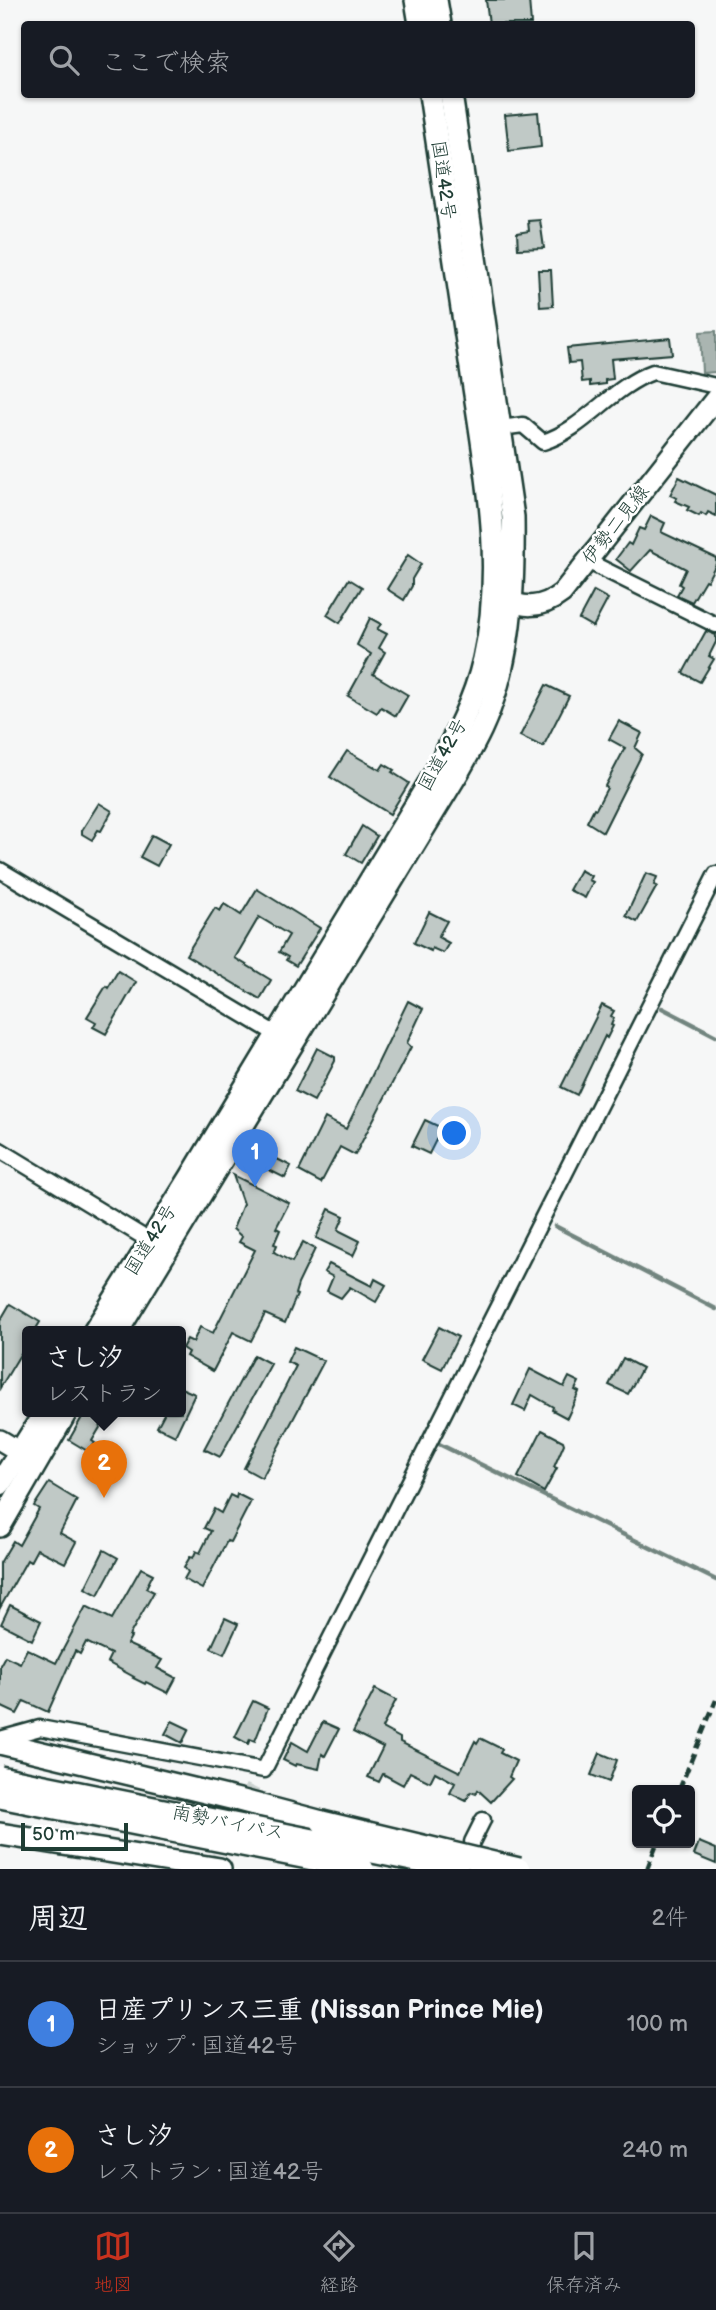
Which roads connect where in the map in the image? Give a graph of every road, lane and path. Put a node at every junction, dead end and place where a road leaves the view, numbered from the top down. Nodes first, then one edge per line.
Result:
1 (416, 0) edge
2 (436, 0) edge
3 (420, 21) edge
4 (440, 21) edge
5 (431, 98) edge
6 (452, 98) edge
7 (716, 386) edge
8 (716, 398) edge
9 (501, 428) junction
10 (587, 562) junction
11 (501, 599) junction
12 (716, 625) edge
13 (0, 870) edge
14 (716, 874) edge
15 (276, 1034) junction
16 (0, 1150) edge
17 (150, 1241) junction
18 (98, 1326) edge
19 (121, 1326) edge
20 (43, 1417) edge
21 (62, 1417) edge
22 (0, 1440) edge
23 (29, 1457) junction
24 (0, 1484) edge
25 (0, 1526) edge
26 (0, 1741) edge
27 (0, 1777) edge
28 (0, 1797) edge
29 (483, 1820) dead end
30 (0, 1834) edge
31 (471, 1842) dead end
32 (220, 1869) edge
33 (363, 1869) edge
34 (457, 1869) edge
35 (519, 1869) edge

1 - 3 highway
2 - 4 highway
5 - 11 highway, 国道42号
6 - 9 highway, 国道42号
7 - 9 street
8 - 10 main road, 伊勢二見線
9 - 11 highway, 国道42号
10 - 11 main road, 伊勢二見線
10 - 12 street
11 - 15 highway, 国道42号
11 - 19 highway, 国道42号
13 - 15 street
14 - 26 street
15 - 17 highway, 国道42号
16 - 17 street
17 - 18 highway, 国道42号
20 - 23 highway
21 - 23 highway
22 - 23 main road
23 - 24 highway
23 - 25 highway
26 - 35 highway, bridge
27 - 34 highway, 南勢バイパス, bridge
28 - 33 highway, 南勢バイパス, bridge
29 - 31 street
30 - 32 highway

